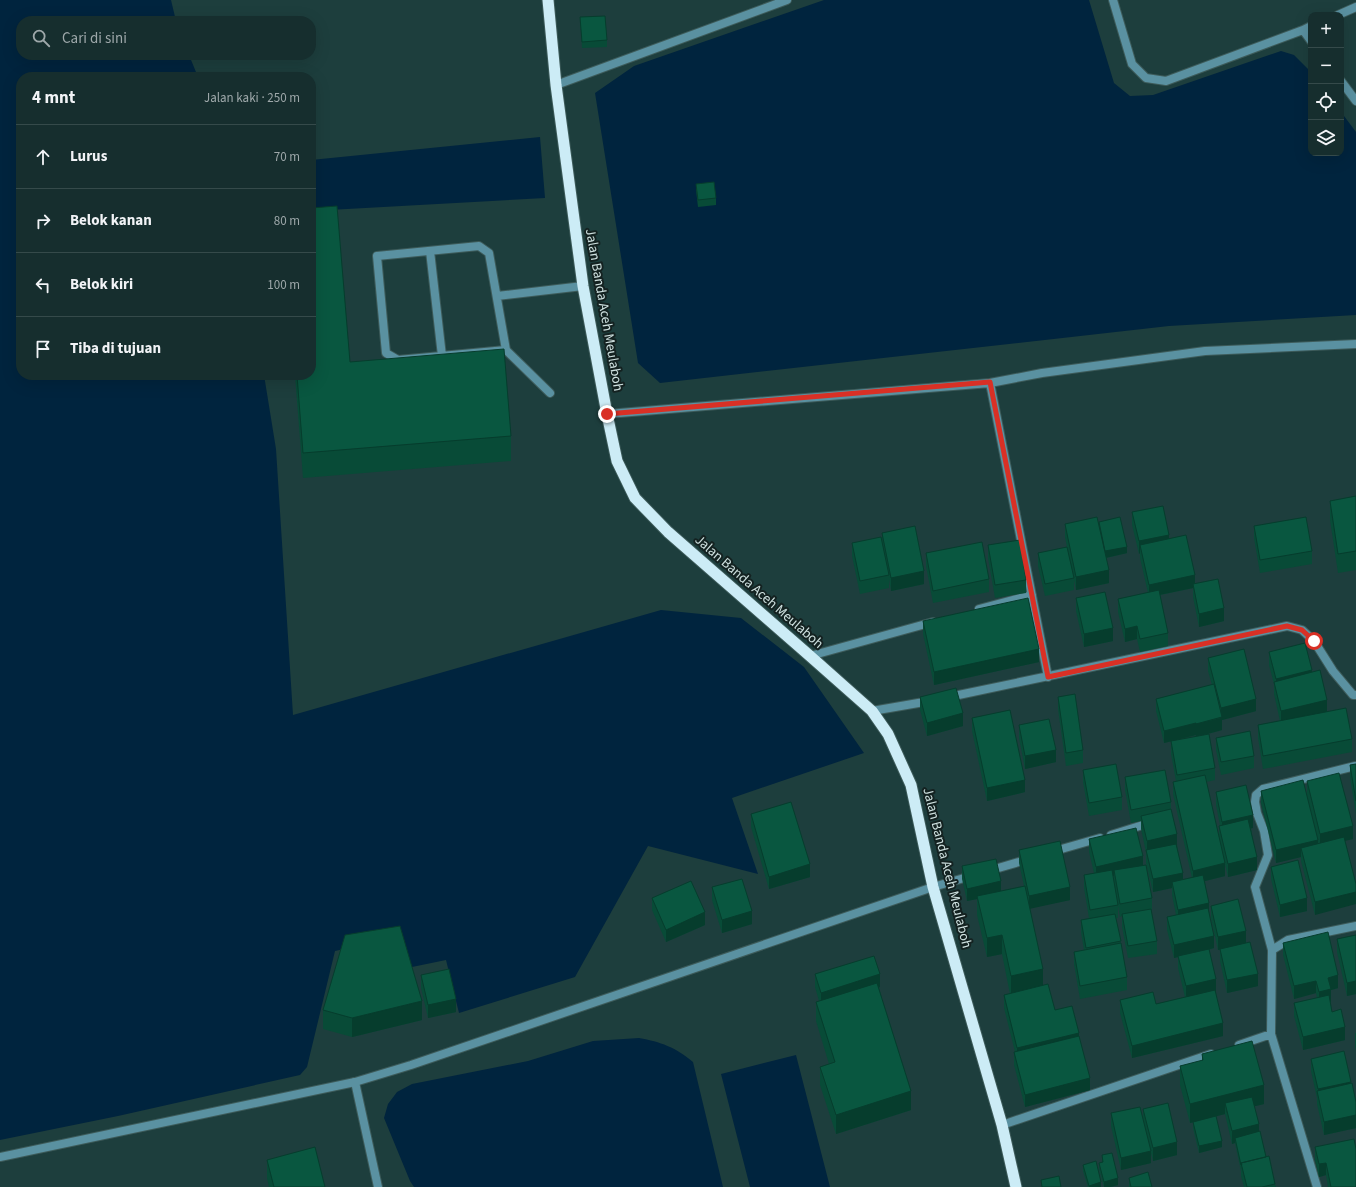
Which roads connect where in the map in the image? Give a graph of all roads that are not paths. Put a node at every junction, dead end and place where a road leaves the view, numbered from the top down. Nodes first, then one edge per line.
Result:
1 (548, 0) edge
2 (787, 0) edge
3 (1113, 0) edge
4 (1356, 7) edge
5 (1344, 12) edge
6 (1308, 28) edge
7 (1303, 30) junction
8 (1308, 37) edge
9 (1343, 84) edge
10 (556, 85) junction
11 (1356, 101) edge
12 (430, 251) junction
13 (583, 286) junction
14 (497, 296) junction
15 (1356, 344) edge
16 (506, 350) junction
17 (442, 356) junction
18 (990, 382) junction
19 (550, 393) dead end
20 (607, 414) junction
21 (1032, 595) junction
22 (971, 612) edge
23 (940, 620) edge
24 (810, 656) junction
25 (1048, 677) junction
26 (1356, 695) edge
27 (872, 711) junction
28 (1355, 766) edge
29 (1146, 824) edge
30 (933, 887) junction
31 (1356, 926) edge
32 (1272, 950) junction
33 (1271, 1034) junction
34 (1234, 1046) edge
35 (1219, 1052) edge
36 (355, 1082) junction
37 (1002, 1125) junction
38 (0, 1157) edge
39 (378, 1187) edge
40 (1016, 1187) edge
41 (1317, 1187) edge

1 - 10 highway, Jalan Banda Aceh Meulaboh
2 - 10 street
3 - 7 street
4 - 5 street
6 - 7 street
7 - 8 street
9 - 11 street
10 - 13 highway, Jalan Banda Aceh Meulaboh
12 - 14 street
12 - 17 street
12 - 17 street
13 - 14 street
13 - 20 highway, Jalan Banda Aceh Meulaboh
14 - 16 street
15 - 18 street
16 - 17 street
16 - 19 street
18 - 20 street
18 - 21 street
20 - 24 highway, Jalan Banda Aceh Meulaboh
21 - 22 street
21 - 25 street
23 - 24 street
24 - 27 highway, Jalan Banda Aceh Meulaboh
25 - 26 street
25 - 27 street
27 - 30 highway, Jalan Banda Aceh Meulaboh
28 - 32 street
29 - 30 street
30 - 36 street
30 - 37 highway, Jalan Banda Aceh Meulaboh
31 - 32 street
32 - 33 street
33 - 34 street
33 - 41 street
35 - 37 street
36 - 38 street
36 - 39 street
37 - 40 highway, Jalan Banda Aceh Meulaboh

